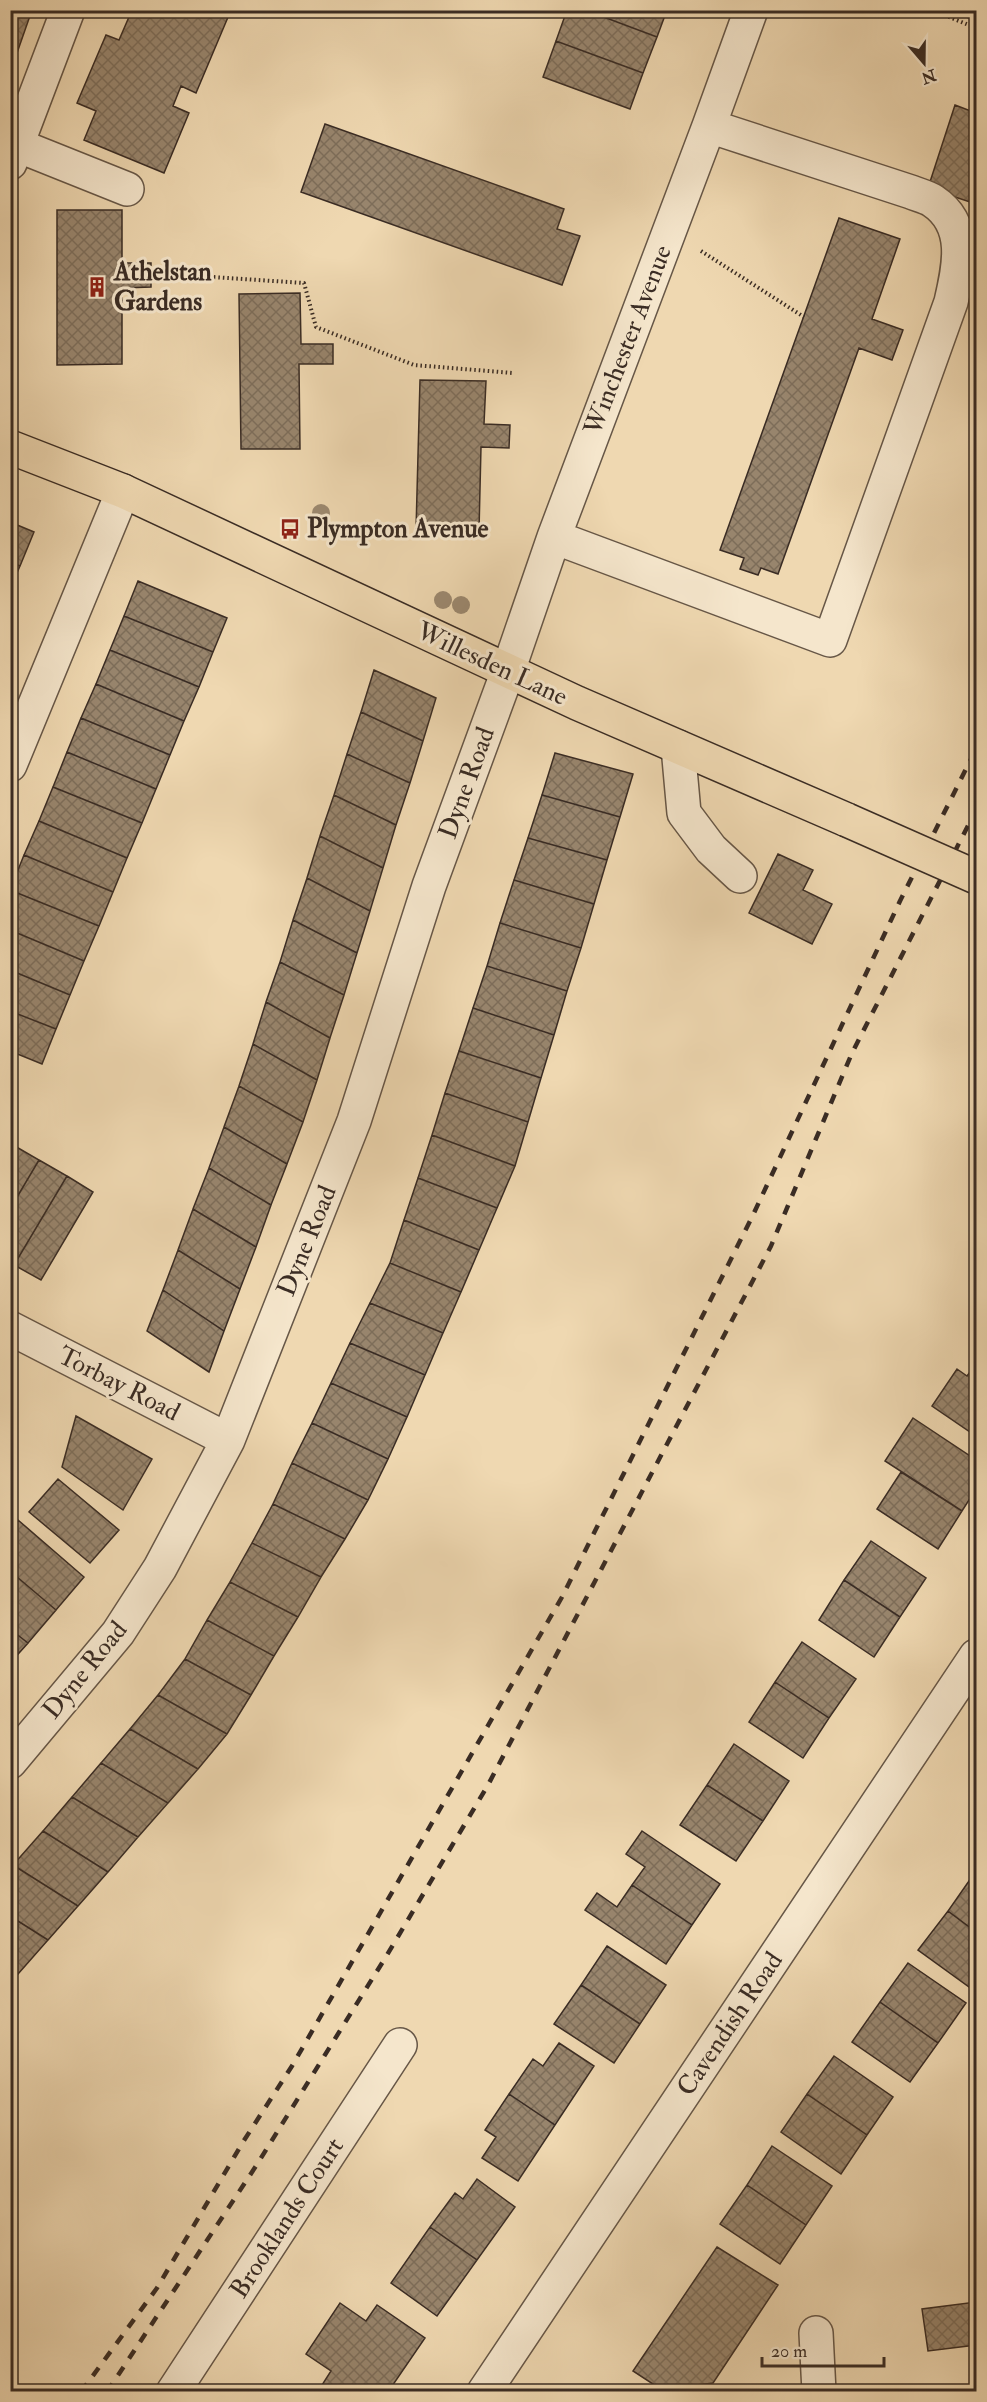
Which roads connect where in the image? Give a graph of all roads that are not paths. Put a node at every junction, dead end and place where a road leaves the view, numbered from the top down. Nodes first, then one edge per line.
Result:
1 (68, 10) edge
2 (750, 10) edge
3 (709, 126) junction
4 (14, 154) edge
5 (127, 189) dead end
6 (10, 447) edge
7 (123, 491) junction
8 (554, 537) junction
9 (508, 671) junction
10 (678, 747) junction
11 (10, 765) edge
12 (740, 876) dead end
13 (976, 877) edge
14 (10, 1328) edge
15 (228, 1440) junction
16 (976, 1656) edge
17 (10, 1762) edge
18 (400, 2045) dead end
19 (816, 2333) dead end
20 (174, 2391) edge
21 (484, 2391) edge
22 (819, 2391) edge

1 - 4 street
2 - 3 street, Winchester Avenue
3 - 8 street, Winchester Avenue
3 - 8 street
4 - 5 street
6 - 7 main road, Willesden Lane
7 - 9 main road, Willesden Lane
7 - 11 street
8 - 9 street, Winchester Avenue
9 - 10 main road, Willesden Lane
9 - 15 street, Dyne Road
10 - 12 street
10 - 13 main road, Willesden Lane, bridge
14 - 15 street, Torbay Road
15 - 17 street, Dyne Road
16 - 21 street, Cavendish Road
18 - 20 street, Brooklands Court
19 - 22 street

